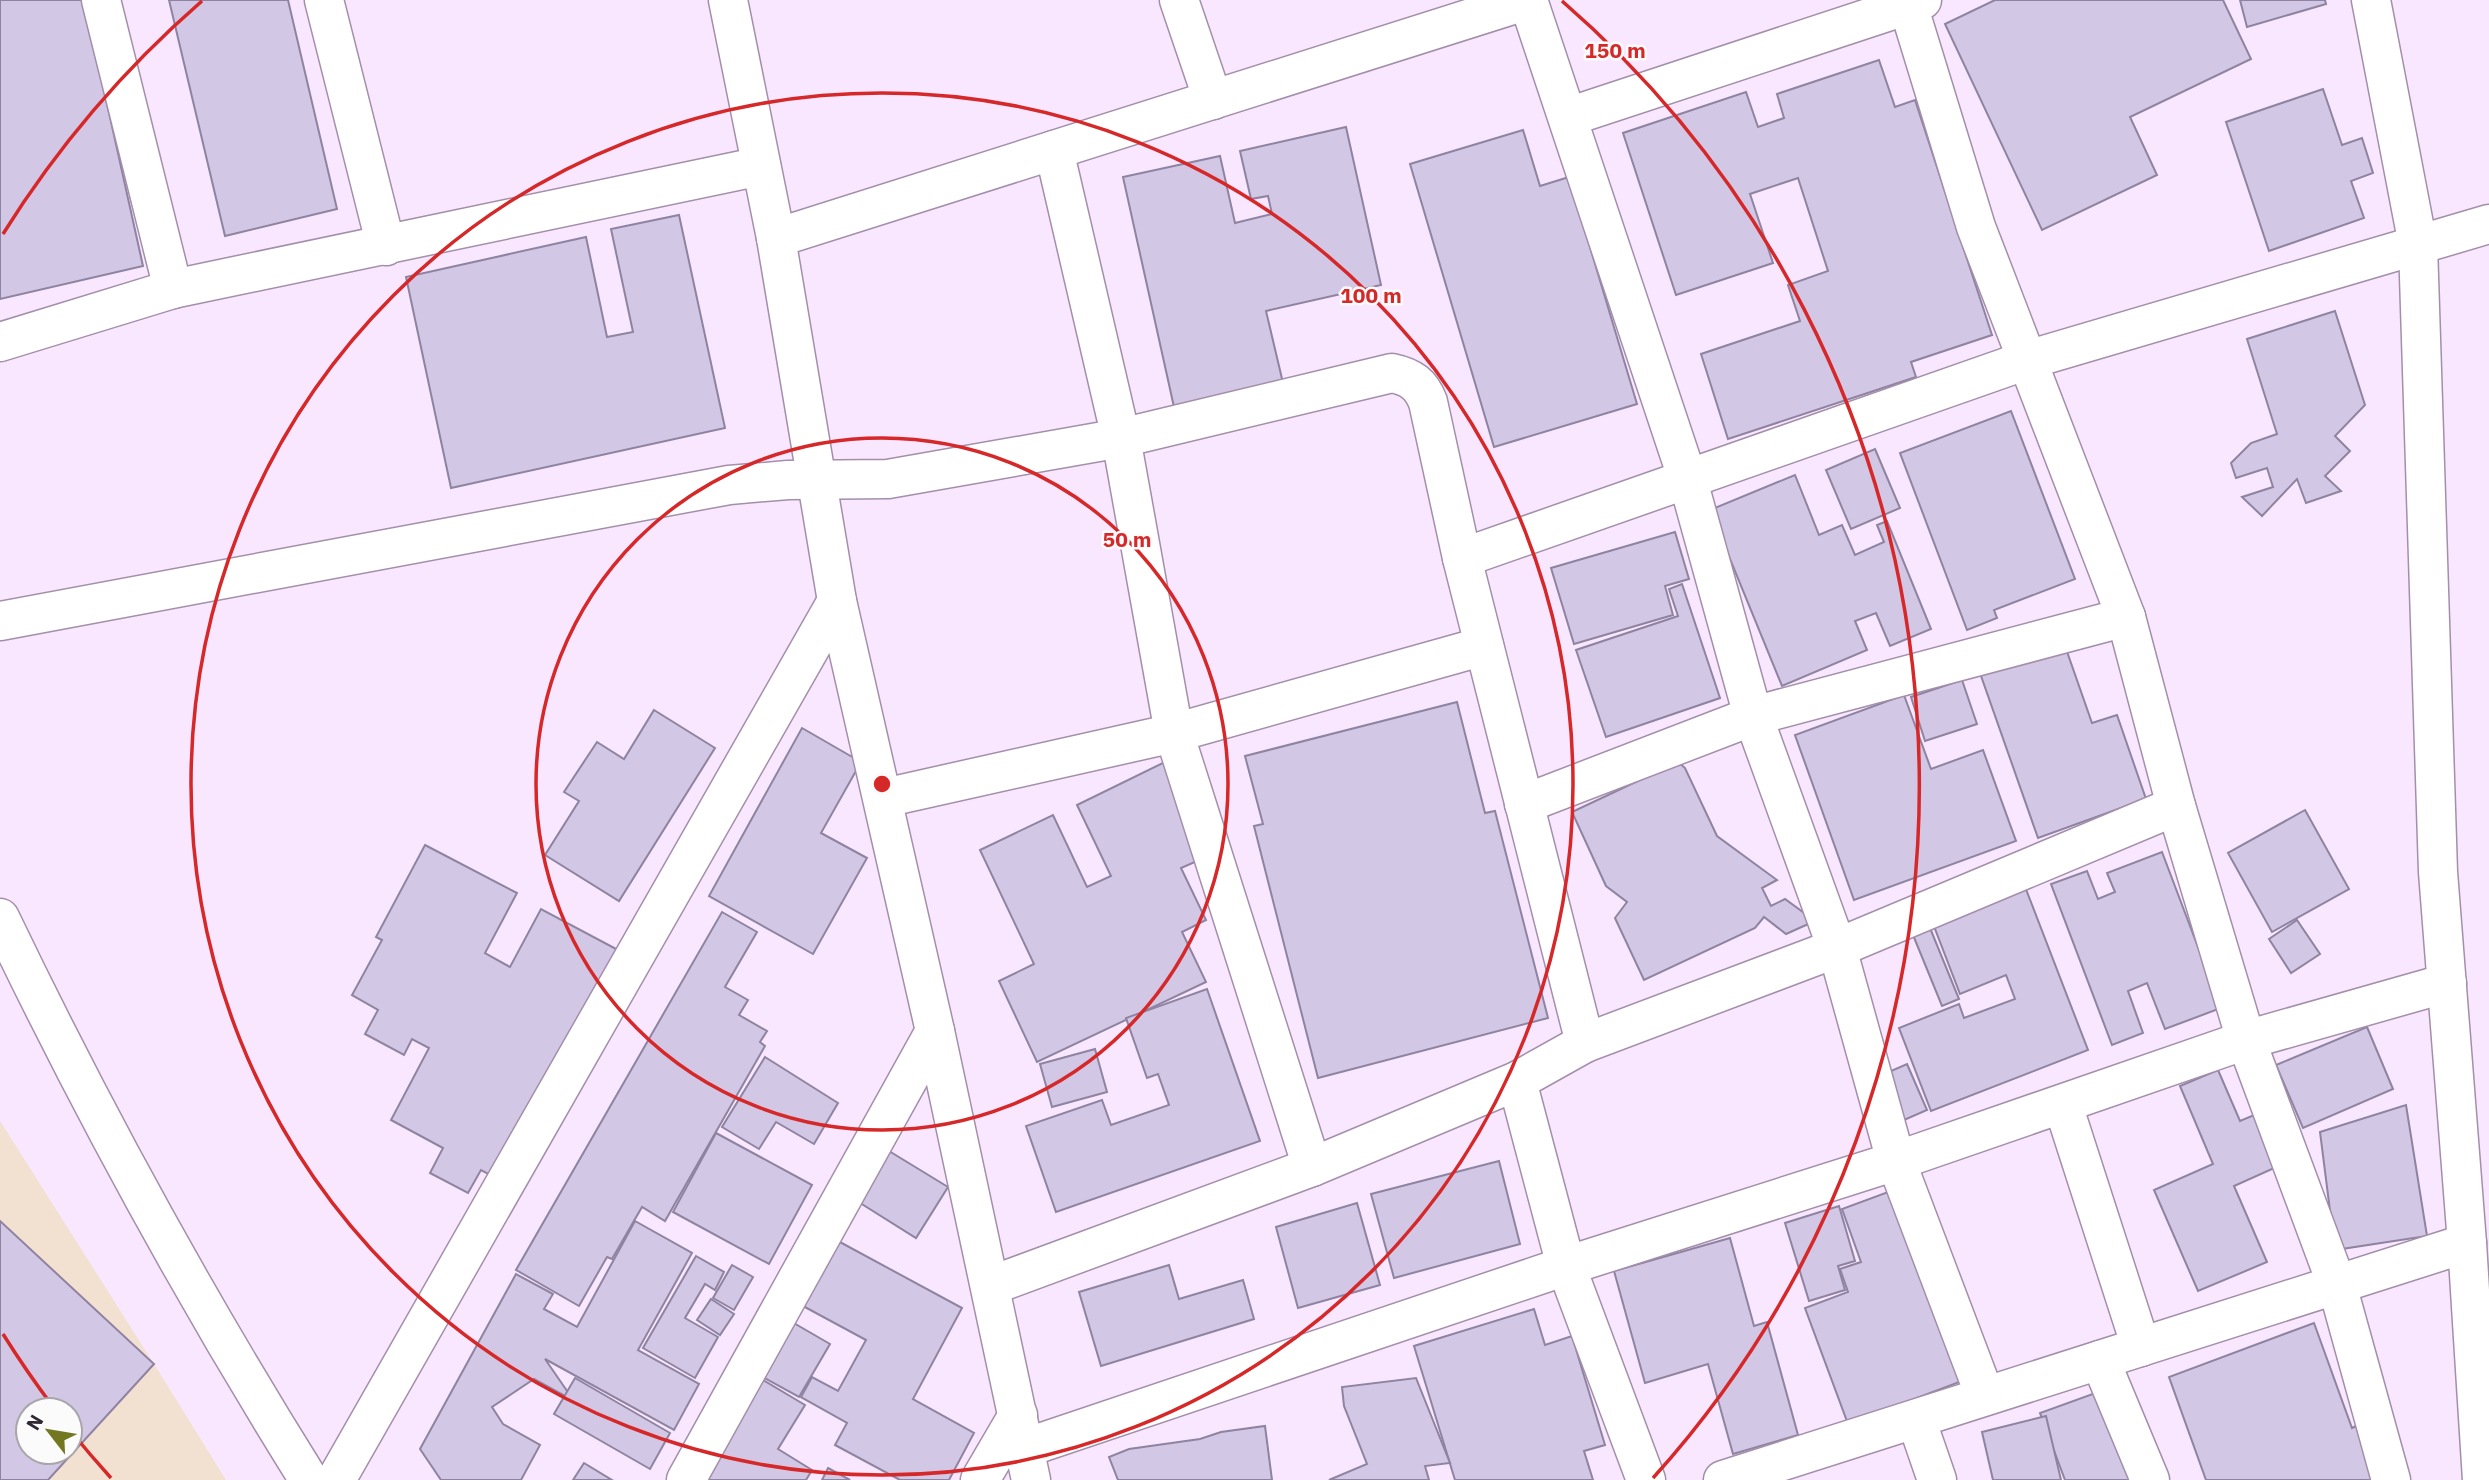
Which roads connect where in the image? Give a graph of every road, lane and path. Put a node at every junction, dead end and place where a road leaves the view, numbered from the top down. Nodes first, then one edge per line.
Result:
1 (102, 0) edge
2 (324, 0) edge
3 (728, 0) edge
4 (1179, 0) edge
5 (2371, 0) edge
6 (1912, 2) edge
7 (1213, 100) junction
8 (1568, 117) junction
9 (1054, 150) junction
10 (761, 166) junction
11 (2489, 224) edge
12 (776, 238) junction
13 (2418, 245) junction
14 (386, 246) junction
15 (173, 289) junction
16 (0, 342) edge
17 (2027, 360) junction
18 (1121, 438) junction
19 (1687, 477) junction
20 (818, 480) junction
21 (1462, 558) junction
22 (837, 601) junction
23 (2126, 617) junction
24 (0, 621) edge
25 (1484, 646) junction
26 (1754, 716) junction
27 (1174, 733) junction
28 (884, 798) junction
29 (1524, 804) junction
30 (2176, 806) junction
31 (0, 918) edge
32 (1837, 948) junction
33 (2447, 983) junction
34 (935, 1031) junction
35 (2246, 1040) junction
36 (1585, 1043) junction
37 (1517, 1081) junction
38 (2063, 1105) junction
39 (1896, 1161) junction
40 (1312, 1167) junction
41 (2467, 1243) junction
42 (1566, 1266) junction
43 (2337, 1285) junction
44 (990, 1286) junction
45 (2141, 1347) junction
46 (2100, 1360) junction
47 (1985, 1396) junction
48 (1916, 1419) junction
49 (1025, 1447) edge
50 (1769, 1473) edge
51 (309, 1480) edge
52 (336, 1480) edge
53 (686, 1480) edge
54 (980, 1480) edge
55 (1646, 1480) edge
56 (1723, 1480) edge
57 (1937, 1480) edge
58 (2150, 1480) edge
59 (2391, 1480) edge
60 (2482, 1480) edge

1 - 15 street
2 - 14 street
3 - 10 street
4 - 7 street
5 - 13 street
6 - 8 street
6 - 17 street
7 - 8 street
7 - 9 street
8 - 19 street
9 - 12 street
9 - 18 street
10 - 12 street
10 - 14 street
11 - 13 street
12 - 20 street
13 - 17 street
13 - 33 street
14 - 15 street
15 - 16 street
17 - 19 street
17 - 23 street
18 - 20 street
18 - 21 street
18 - 27 street
19 - 21 street
19 - 26 street
20 - 22 street
20 - 24 street
21 - 25 street
22 - 28 street
22 - 52 street
23 - 26 street
23 - 30 street
25 - 27 street
25 - 29 street
26 - 29 street
26 - 32 street
27 - 28 street
27 - 40 street
28 - 34 street
29 - 36 street
30 - 32 street
30 - 35 street
31 - 51 street
32 - 36 street
32 - 39 street
33 - 35 street
33 - 41 street
34 - 44 street
34 - 53 street
35 - 38 street
35 - 43 street
36 - 37 street
37 - 40 street
37 - 42 street
38 - 39 street
38 - 45 street
39 - 42 street
39 - 47 street
40 - 44 street
41 - 43 street
41 - 60 street
42 - 49 street
42 - 55 street
43 - 45 street
43 - 59 street
44 - 49 street
45 - 46 street
46 - 47 street
46 - 58 street
47 - 48 street
48 - 50 street
48 - 57 street
49 - 54 street
50 - 56 street

